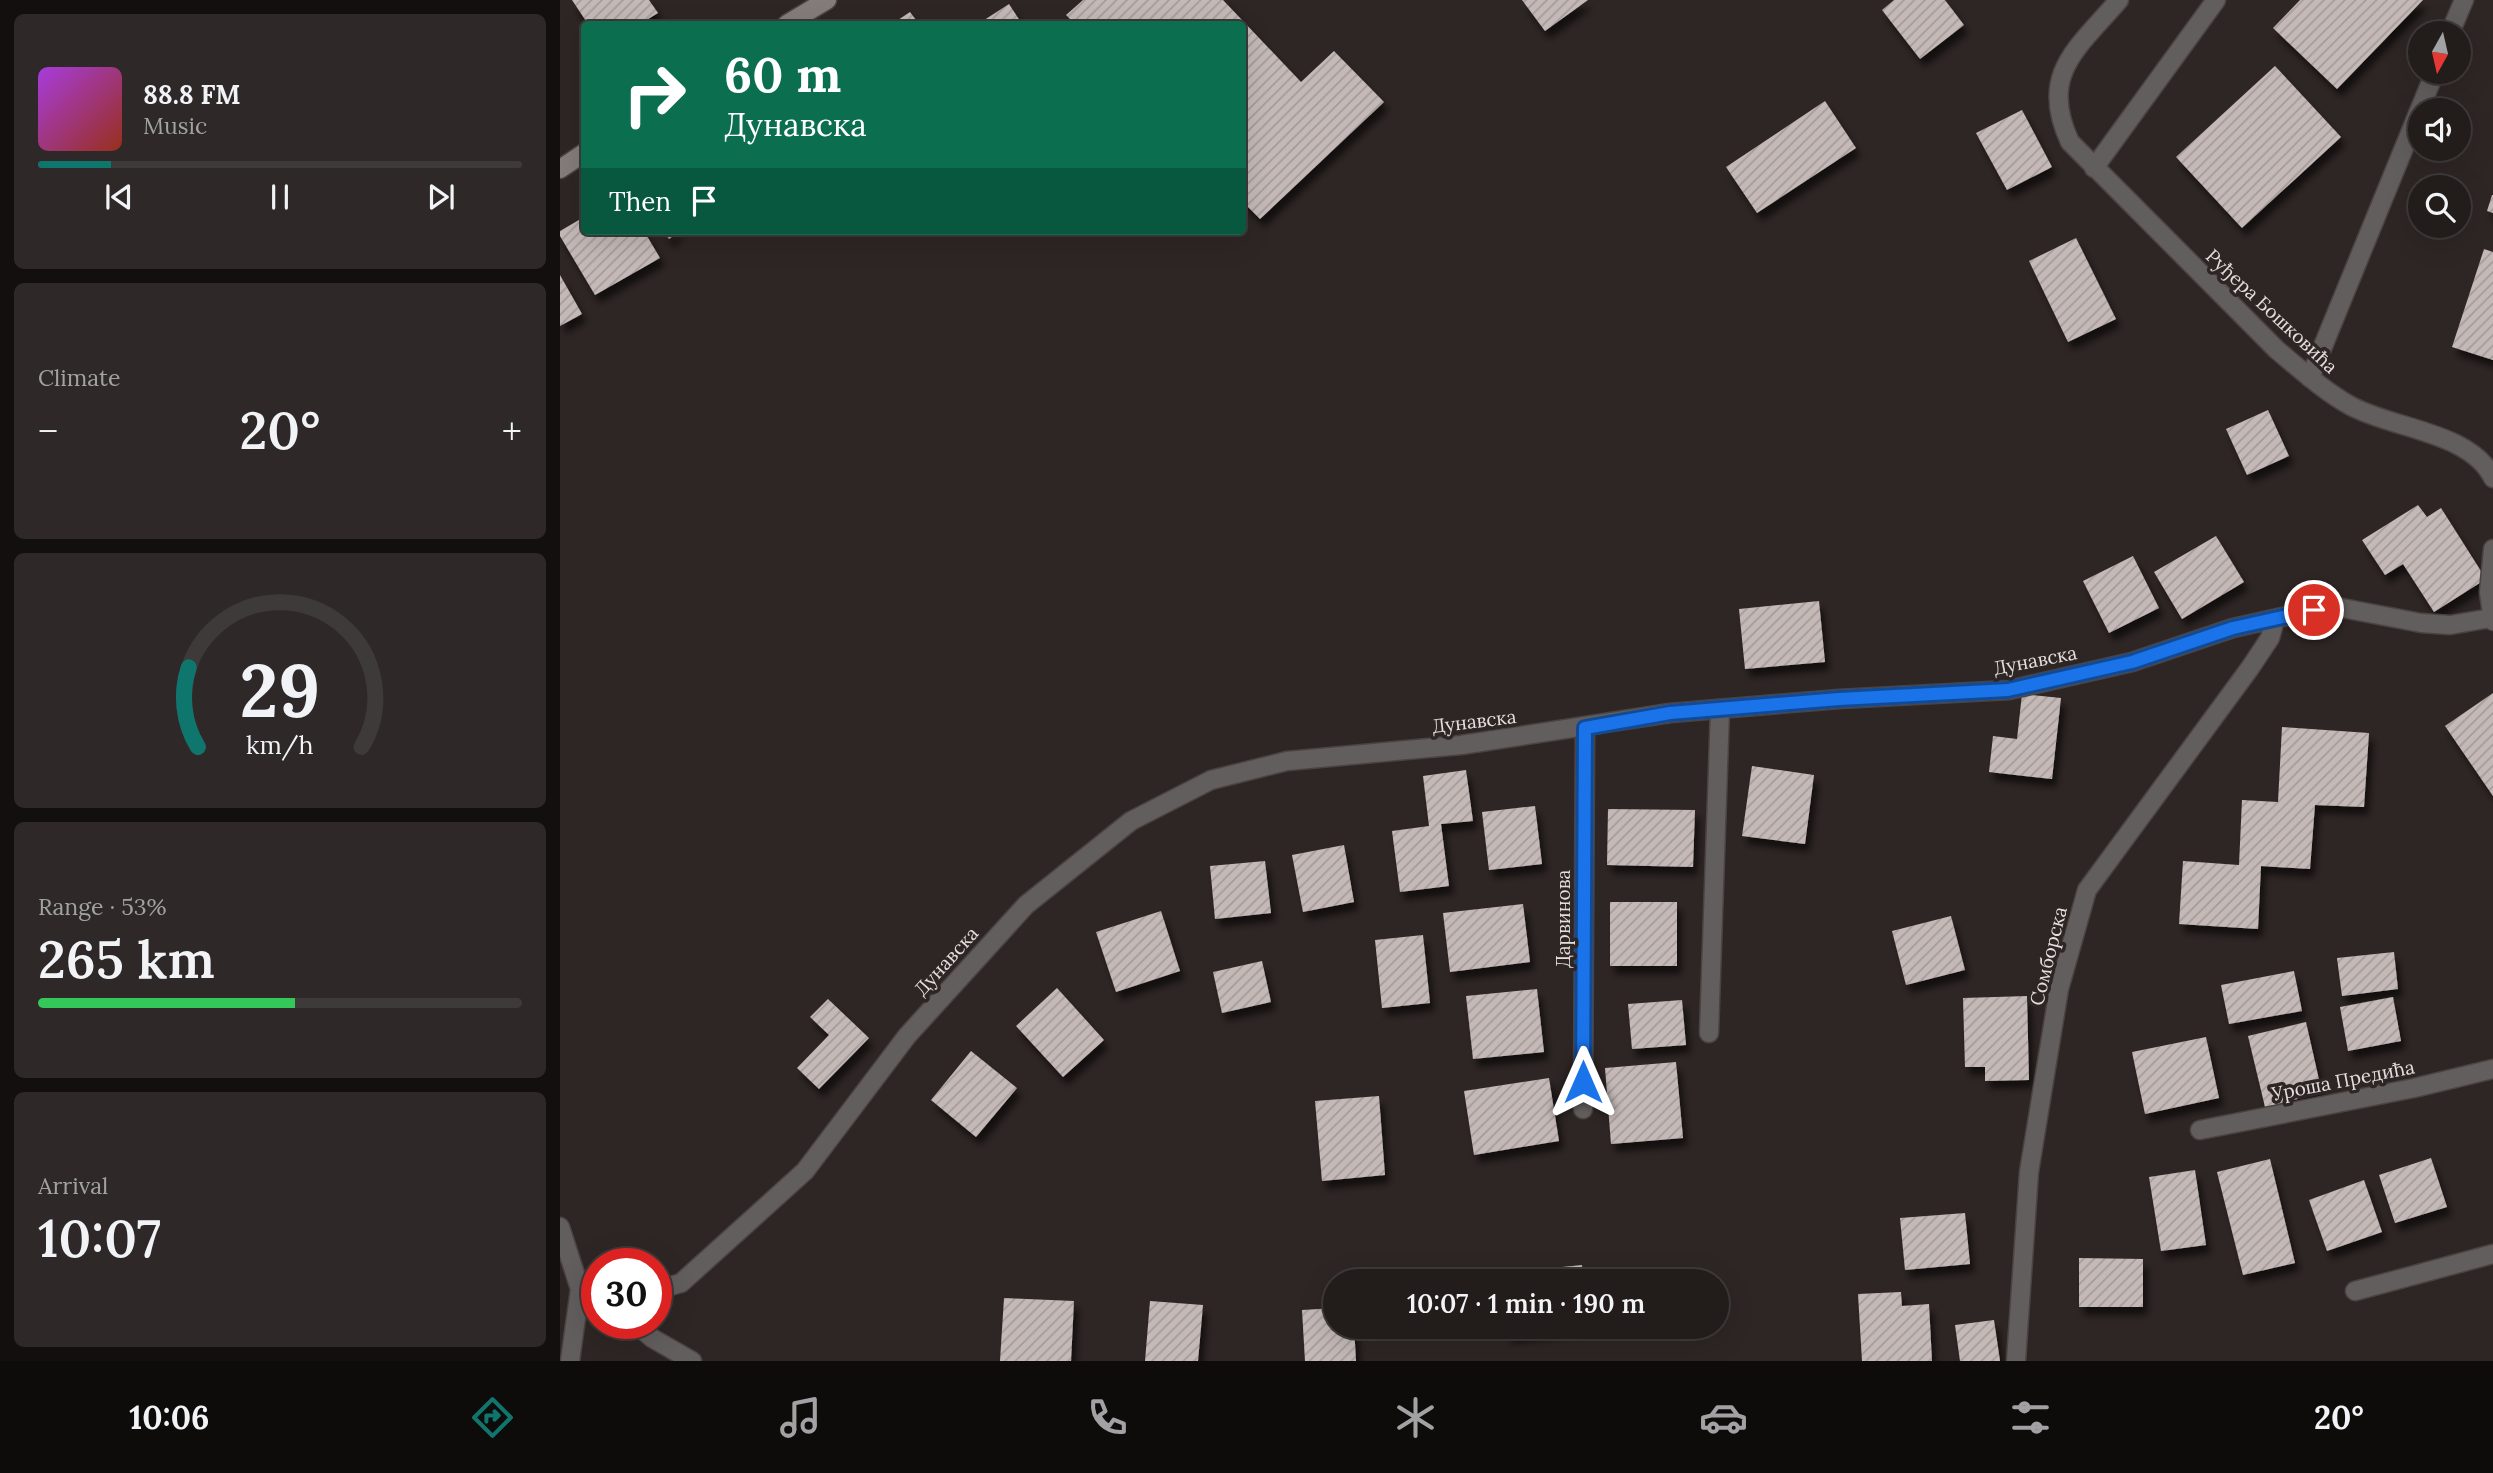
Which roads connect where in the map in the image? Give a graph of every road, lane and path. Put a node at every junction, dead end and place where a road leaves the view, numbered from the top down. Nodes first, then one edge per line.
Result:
1 (827, 0) edge
2 (2119, 0) edge
3 (2216, 0) edge
4 (2464, 0) edge
5 (792, 21) edge
6 (2455, 21) edge
7 (2430, 84) edge
8 (581, 155) edge
9 (2094, 168) junction
10 (560, 169) edge
11 (2310, 378) junction
12 (2491, 466) edge
13 (2493, 549) edge
14 (2275, 620) junction
15 (2492, 620) edge
16 (1720, 709) junction
17 (1585, 728) junction
18 (1709, 1033) dead end
19 (2493, 1069) edge
20 (1583, 1109) dead end
21 (2200, 1130) dead end
22 (560, 1227) edge
23 (2493, 1254) edge
24 (581, 1276) edge
25 (672, 1286) edge
26 (2355, 1291) dead end
27 (581, 1319) edge
28 (654, 1339) edge
29 (570, 1361) edge
30 (692, 1361) edge
31 (2016, 1361) edge

1 - 5 main road
2 - 9 street, Руђера Бошковића
3 - 9 street
4 - 6 street
7 - 11 street
8 - 10 main road
9 - 11 street, Руђера Бошковића
11 - 12 street, Руђера Бошковића
13 - 15 street
14 - 15 street, Дунавска
14 - 16 street, Дунавска
14 - 31 street, Сомборска
16 - 17 street, Дунавска
16 - 18 street
17 - 20 street, Дарвинова
17 - 25 street, Дунавска
19 - 21 street, Уроша Предића
22 - 24 street
23 - 26 street
27 - 29 street
28 - 30 street

